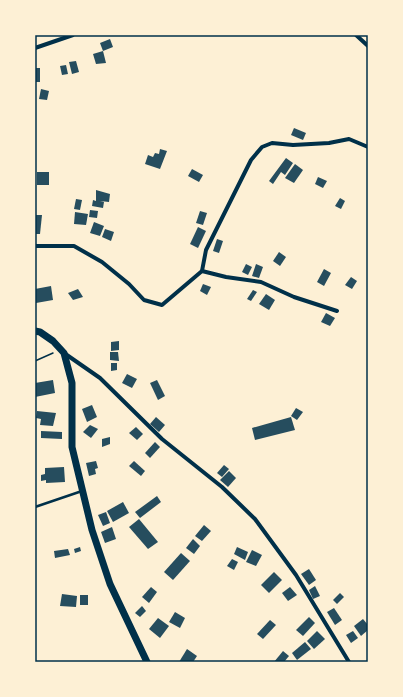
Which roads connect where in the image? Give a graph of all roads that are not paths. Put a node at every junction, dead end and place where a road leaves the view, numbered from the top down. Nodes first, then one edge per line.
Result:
1 (73, 35) edge
2 (356, 35) edge
3 (368, 46) edge
4 (35, 48) edge
5 (368, 147) edge
6 (35, 246) edge
7 (202, 271) junction
8 (337, 311) dead end
9 (35, 331) edge
10 (62, 351) junction
11 (82, 491) junction
12 (35, 507) edge
13 (147, 662) edge
14 (349, 662) edge

1 - 4 street
2 - 3 street
5 - 7 street
6 - 7 street
7 - 8 street
9 - 10 main road
10 - 11 main road
10 - 14 street
11 - 12 lane
11 - 13 main road

